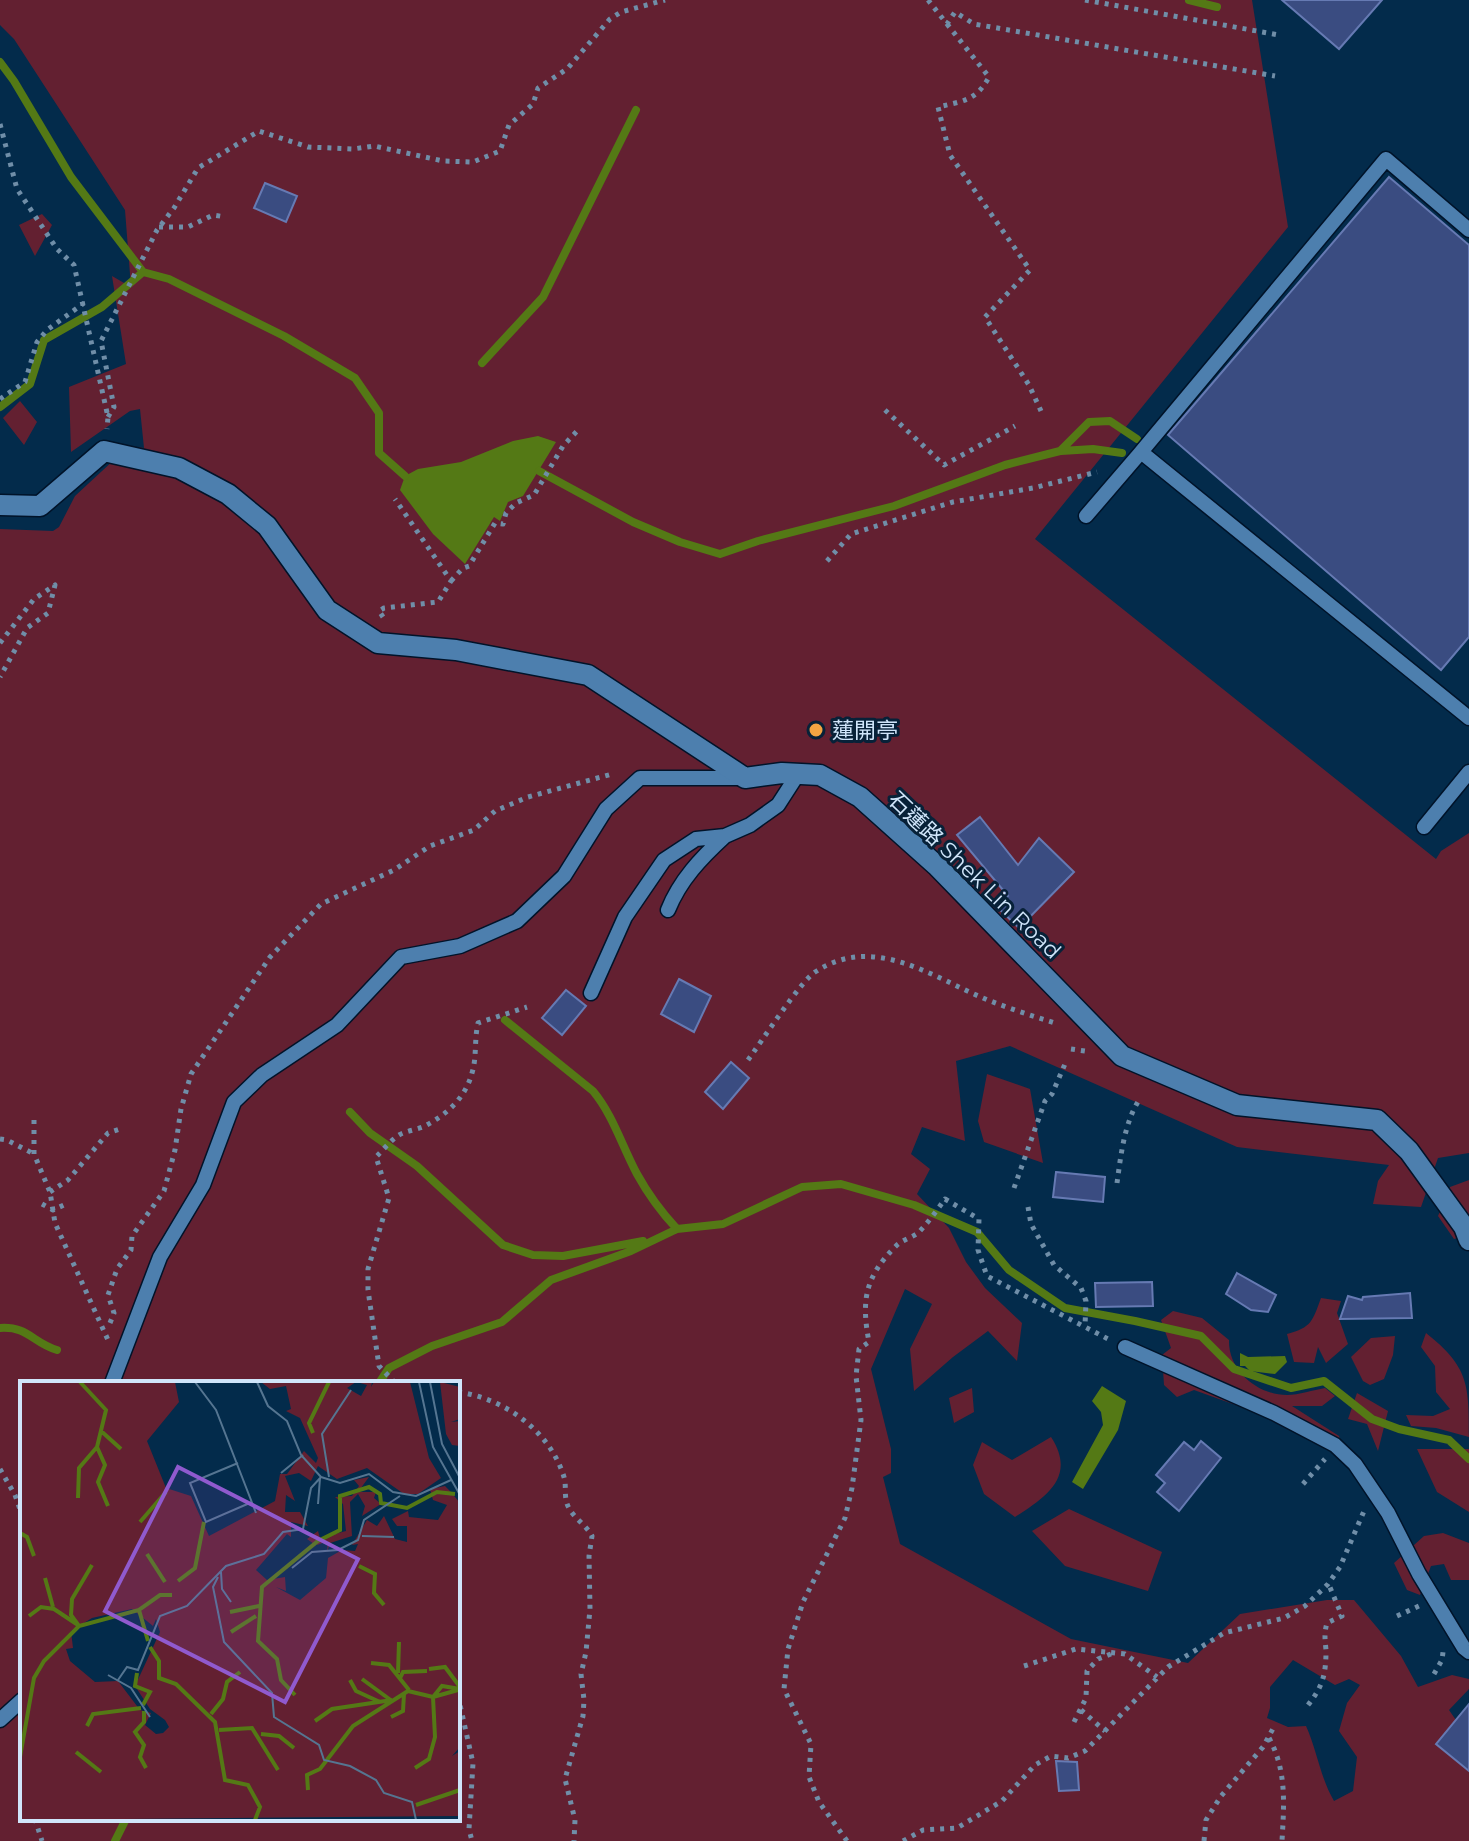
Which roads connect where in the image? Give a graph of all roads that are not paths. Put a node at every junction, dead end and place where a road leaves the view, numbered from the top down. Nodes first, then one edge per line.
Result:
1 (1469, 230) edge
2 (1137, 457) junction
3 (0, 505) edge
4 (1086, 516) dead end
5 (1469, 718) edge
6 (1469, 772) edge
7 (798, 774) junction
8 (745, 778) junction
9 (1424, 827) dead end
10 (725, 836) junction
11 (668, 910) dead end
12 (591, 993) dead end
13 (1469, 1240) edge
14 (1125, 1347) road end
15 (113, 1381) edge
16 (1469, 1652) edge
17 (20, 1702) edge
18 (0, 1720) edge

1 - 2 lane
2 - 4 lane
2 - 5 lane
3 - 8 street
6 - 9 lane
7 - 8 street, 石蓮路 Shek Lin Road
7 - 10 lane
7 - 13 street, 石蓮路 Shek Lin Road
8 - 15 lane
10 - 11 lane
10 - 12 lane
14 - 16 lane
17 - 18 lane

